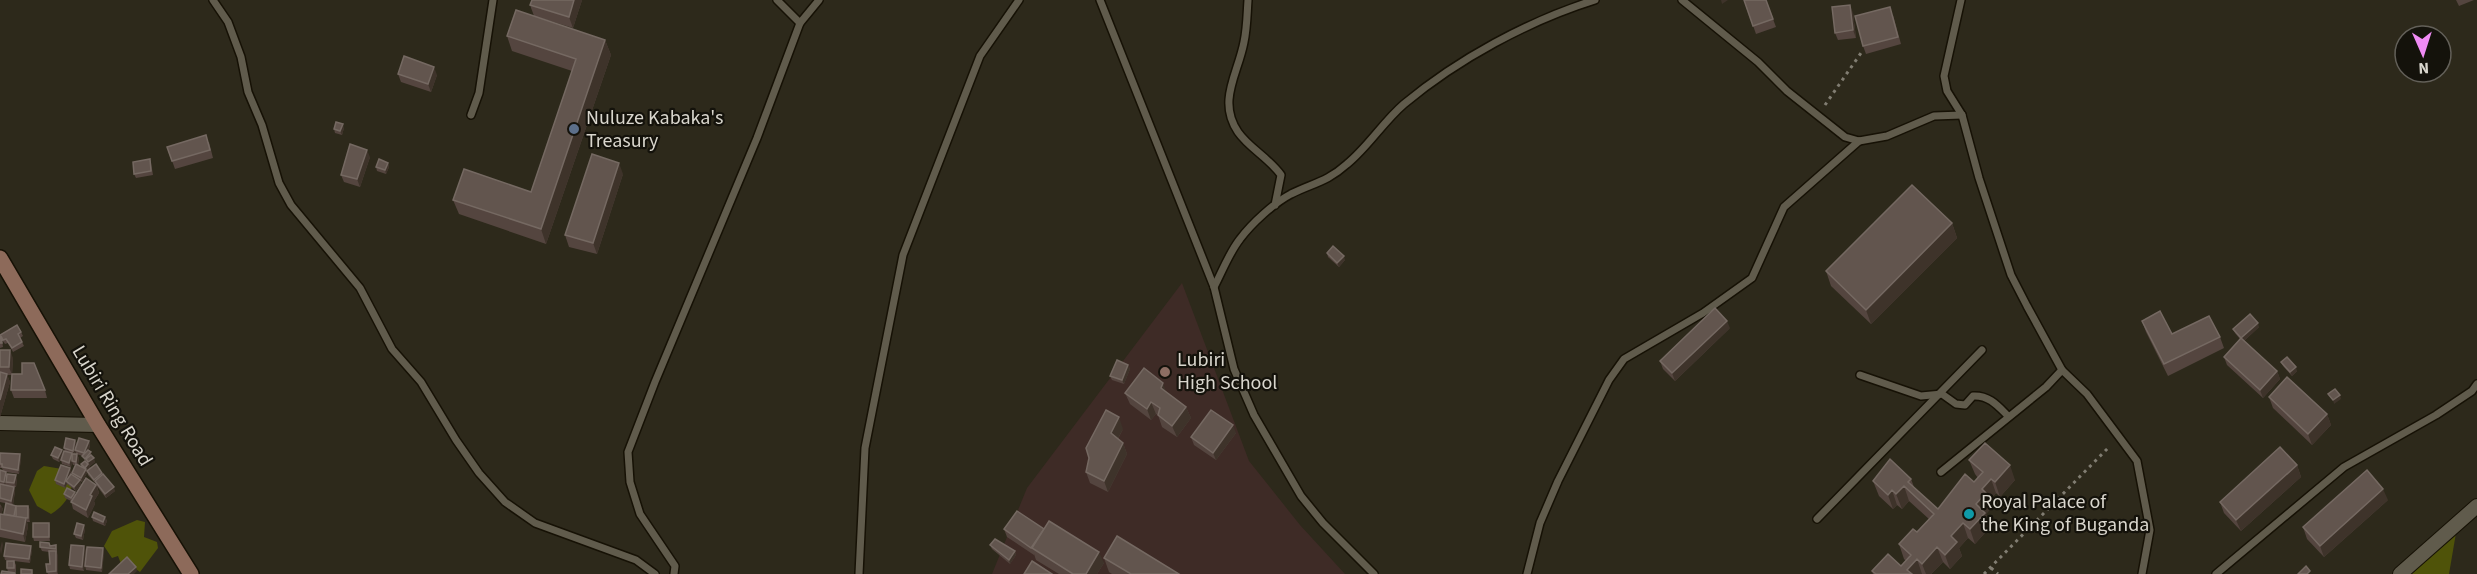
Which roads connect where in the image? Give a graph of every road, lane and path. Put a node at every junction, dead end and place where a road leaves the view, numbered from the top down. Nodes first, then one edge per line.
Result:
1 (213, 0) edge
2 (493, 0) edge
3 (777, 0) edge
4 (819, 0) edge
5 (1019, 0) edge
6 (1100, 0) edge
7 (1248, 0) edge
8 (1595, 0) edge
9 (1682, 0) edge
10 (1961, 0) edge
11 (800, 23) junction
12 (1862, 53) edge
13 (471, 115) dead end
14 (1962, 115) junction
15 (1817, 116) junction
16 (1859, 141) junction
17 (1275, 205) junction
18 (0, 258) edge
19 (1214, 287) junction
20 (1982, 350) dead end
21 (2062, 370) junction
22 (1860, 375) dead end
23 (2477, 384) edge
24 (1941, 394) junction
25 (2008, 416) junction
26 (0, 423) edge
27 (98, 424) junction
28 (2120, 436) junction
29 (1941, 472) dead end
30 (2477, 506) edge
31 (1817, 519) dead end
32 (1991, 568) junction
33 (191, 574) edge
34 (655, 574) edge
35 (674, 574) edge
36 (859, 574) edge
37 (1374, 574) edge
38 (1527, 574) edge
39 (1984, 574) edge
40 (1998, 574) edge
41 (2142, 574) edge
42 (2216, 574) edge
43 (2400, 574) edge

1 - 34 lane
2 - 13 lane
3 - 11 lane
4 - 11 lane
5 - 36 lane
6 - 19 lane
7 - 17 lane
8 - 17 lane
9 - 15 lane
10 - 14 lane
11 - 35 lane
12 - 15 path
14 - 16 lane
14 - 21 lane
15 - 16 lane
16 - 38 lane
17 - 19 lane
18 - 27 main road, Lubiri Ring Road
19 - 37 lane
20 - 24 lane
21 - 25 lane
21 - 28 lane
22 - 24 lane
23 - 42 lane
24 - 25 lane
24 - 31 lane
25 - 29 lane
26 - 27 street
27 - 33 main road, Lubiri Ring Road
28 - 32 path
28 - 41 lane
30 - 43 street
32 - 39 path
32 - 40 path

